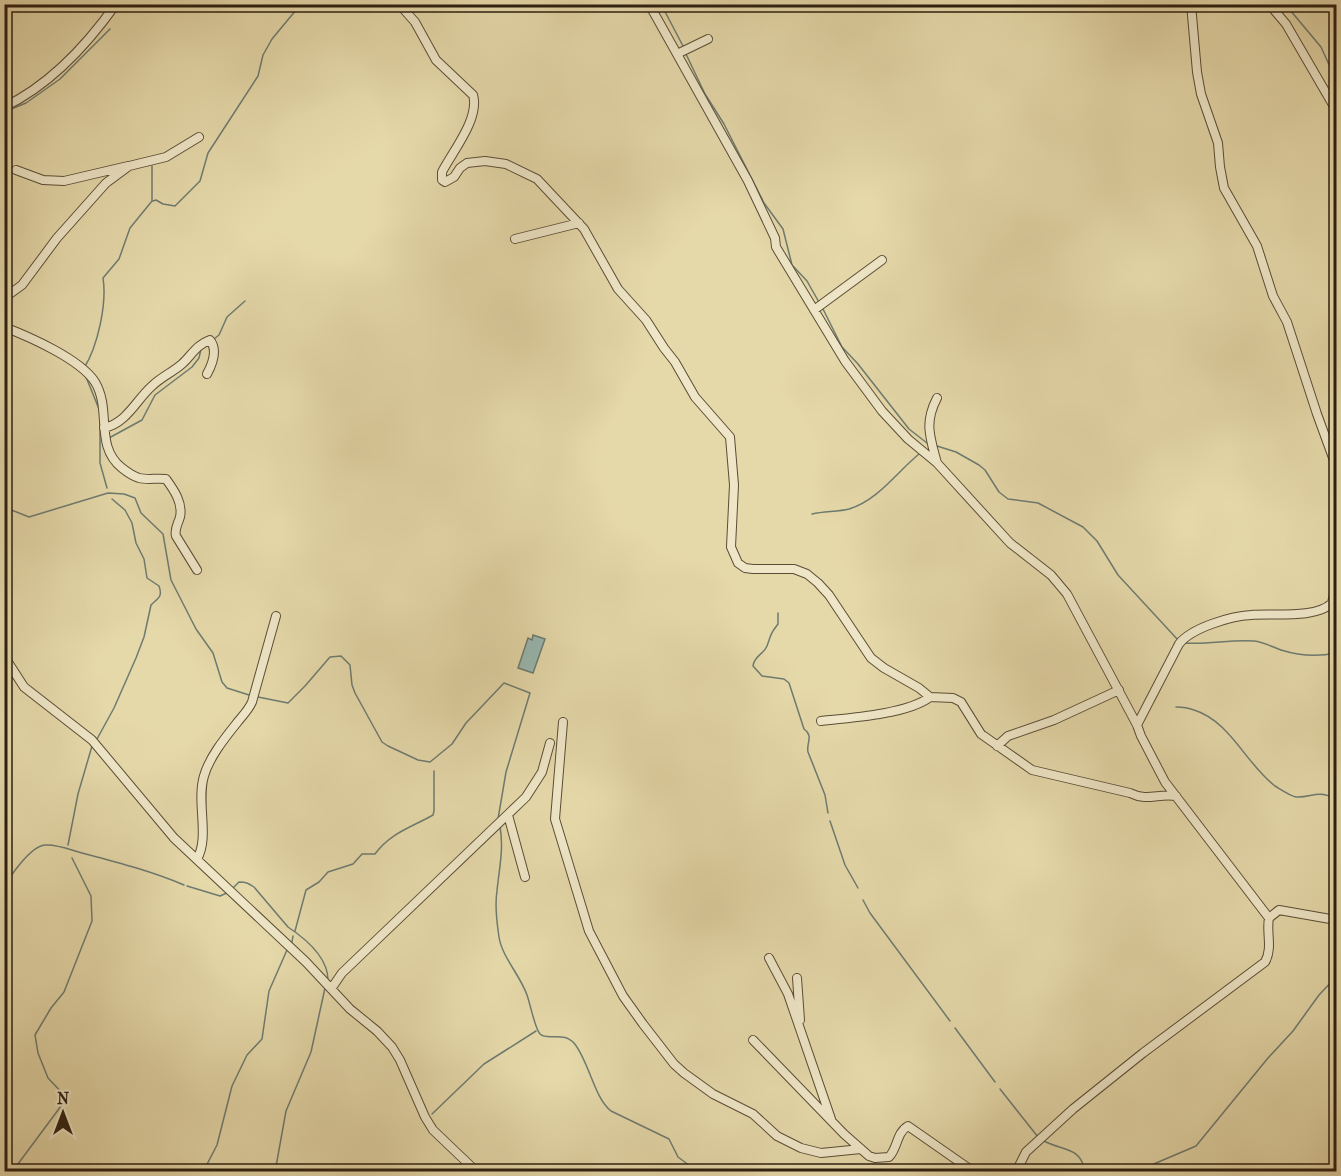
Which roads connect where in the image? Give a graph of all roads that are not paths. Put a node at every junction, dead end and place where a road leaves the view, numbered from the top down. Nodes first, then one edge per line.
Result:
1 (116, 4) edge
2 (399, 4) edge
3 (649, 4) edge
4 (1191, 4) edge
5 (1269, 4) edge
6 (708, 39) dead end
7 (677, 54) junction
8 (4, 107) edge
9 (1336, 110) edge
10 (199, 137) dead end
11 (129, 166) junction
12 (16, 170) dead end
13 (579, 223) junction
14 (515, 239) dead end
15 (882, 260) dead end
16 (4, 297) edge
17 (814, 310) junction
18 (4, 327) edge
19 (207, 374) dead end
20 (937, 398) dead end
21 (104, 428) junction
22 (937, 463) junction
23 (1336, 466) edge
24 (197, 570) dead end
25 (1336, 586) edge
26 (276, 616) dead end
27 (4, 656) edge
28 (1119, 690) junction
29 (930, 697) junction
30 (821, 721) dead end
31 (563, 722) dead end
32 (1137, 725) junction
33 (550, 743) dead end
34 (997, 746) junction
35 (1176, 796) junction
36 (508, 815) junction
37 (197, 859) junction
38 (525, 877) dead end
39 (1269, 918) junction
40 (1336, 920) edge
41 (770, 958) dead end
42 (797, 978) dead end
43 (331, 989) junction
44 (801, 1031) junction
45 (753, 1040) dead end
46 (832, 1121) junction
47 (861, 1149) junction
48 (477, 1172) edge
49 (974, 1172) edge
50 (1016, 1172) edge

1 - 8 street
2 - 13 street
3 - 7 street
4 - 23 street
5 - 9 street
6 - 7 street
7 - 17 street
10 - 11 street
11 - 12 street
11 - 16 street
13 - 14 street
13 - 29 street
15 - 17 street
17 - 22 street
18 - 21 street
19 - 21 street
20 - 22 street
21 - 24 street
22 - 28 street
25 - 32 street
26 - 37 street
27 - 37 street
28 - 32 street
28 - 34 street
29 - 30 street
29 - 34 street
31 - 47 street
32 - 35 street
33 - 36 street
34 - 35 street
35 - 39 street
36 - 38 street
36 - 43 street
37 - 43 street
39 - 40 street
39 - 50 street
41 - 44 street
42 - 44 street
43 - 48 street
44 - 46 street
45 - 46 street
46 - 47 street
47 - 49 street

